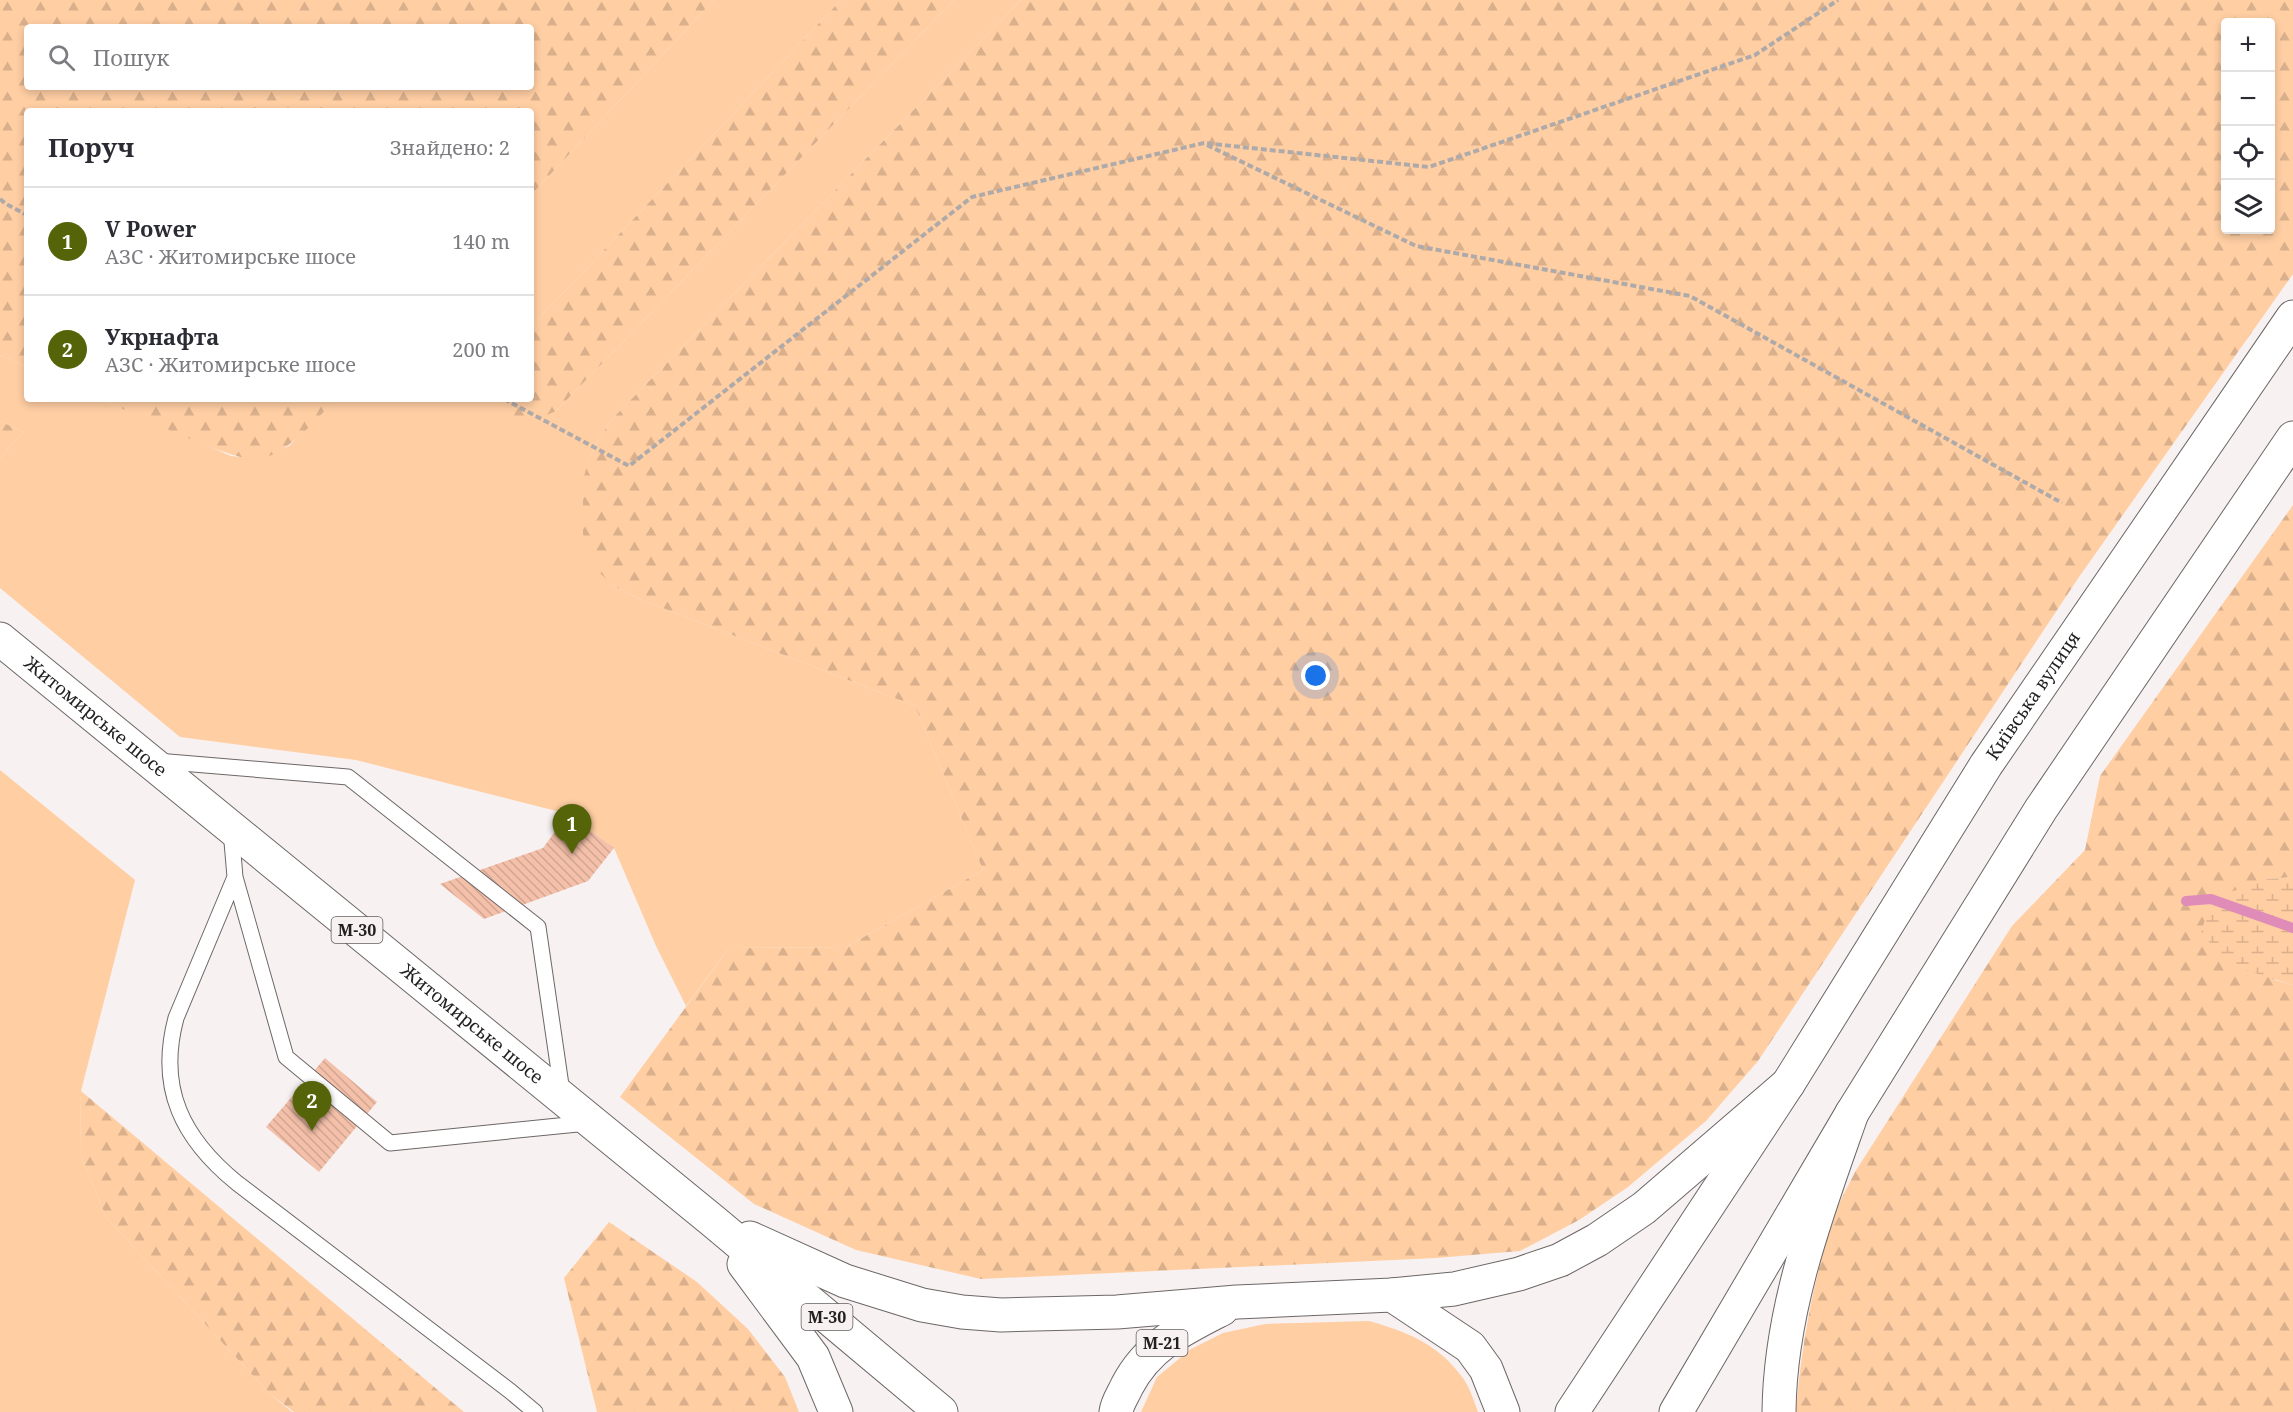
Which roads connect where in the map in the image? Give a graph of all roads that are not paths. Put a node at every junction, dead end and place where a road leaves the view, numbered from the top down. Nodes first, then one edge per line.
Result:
1 (2293, 317) edge
2 (2293, 438) edge
3 (0, 639) edge
4 (148, 760) junction
5 (231, 827) junction
6 (235, 877) junction
7 (1788, 1084) junction
8 (563, 1098) junction
9 (1852, 1113) junction
10 (593, 1123) junction
11 (713, 1221) junction
12 (1392, 1295) junction
13 (1237, 1302) junction
14 (535, 1412) edge
15 (836, 1412) edge
16 (941, 1412) edge
17 (1116, 1412) edge
18 (1503, 1412) edge
19 (1572, 1412) edge
20 (1676, 1412) edge
21 (1779, 1412) edge

1 - 7 main road, Київська вулиця
2 - 9 main road
3 - 4 main road, Житомирське шосе / М-30
4 - 5 main road, Житомирське шосе / М-30
4 - 8 lane
5 - 6 lane
5 - 8 main road, Житомирське шосе / М-30
6 - 10 lane
6 - 14 lane
7 - 12 main road
7 - 19 main road, Київська вулиця
8 - 10 main road, Житомирське шосе / М-30
9 - 20 main road
9 - 21 main road
10 - 11 main road, Житомирське шосе / М-30
11 - 13 main road
11 - 15 main road
11 - 16 main road, Житомирське шосе / М-30
12 - 13 main road, М-21
12 - 18 main road
13 - 17 main road, М-21

